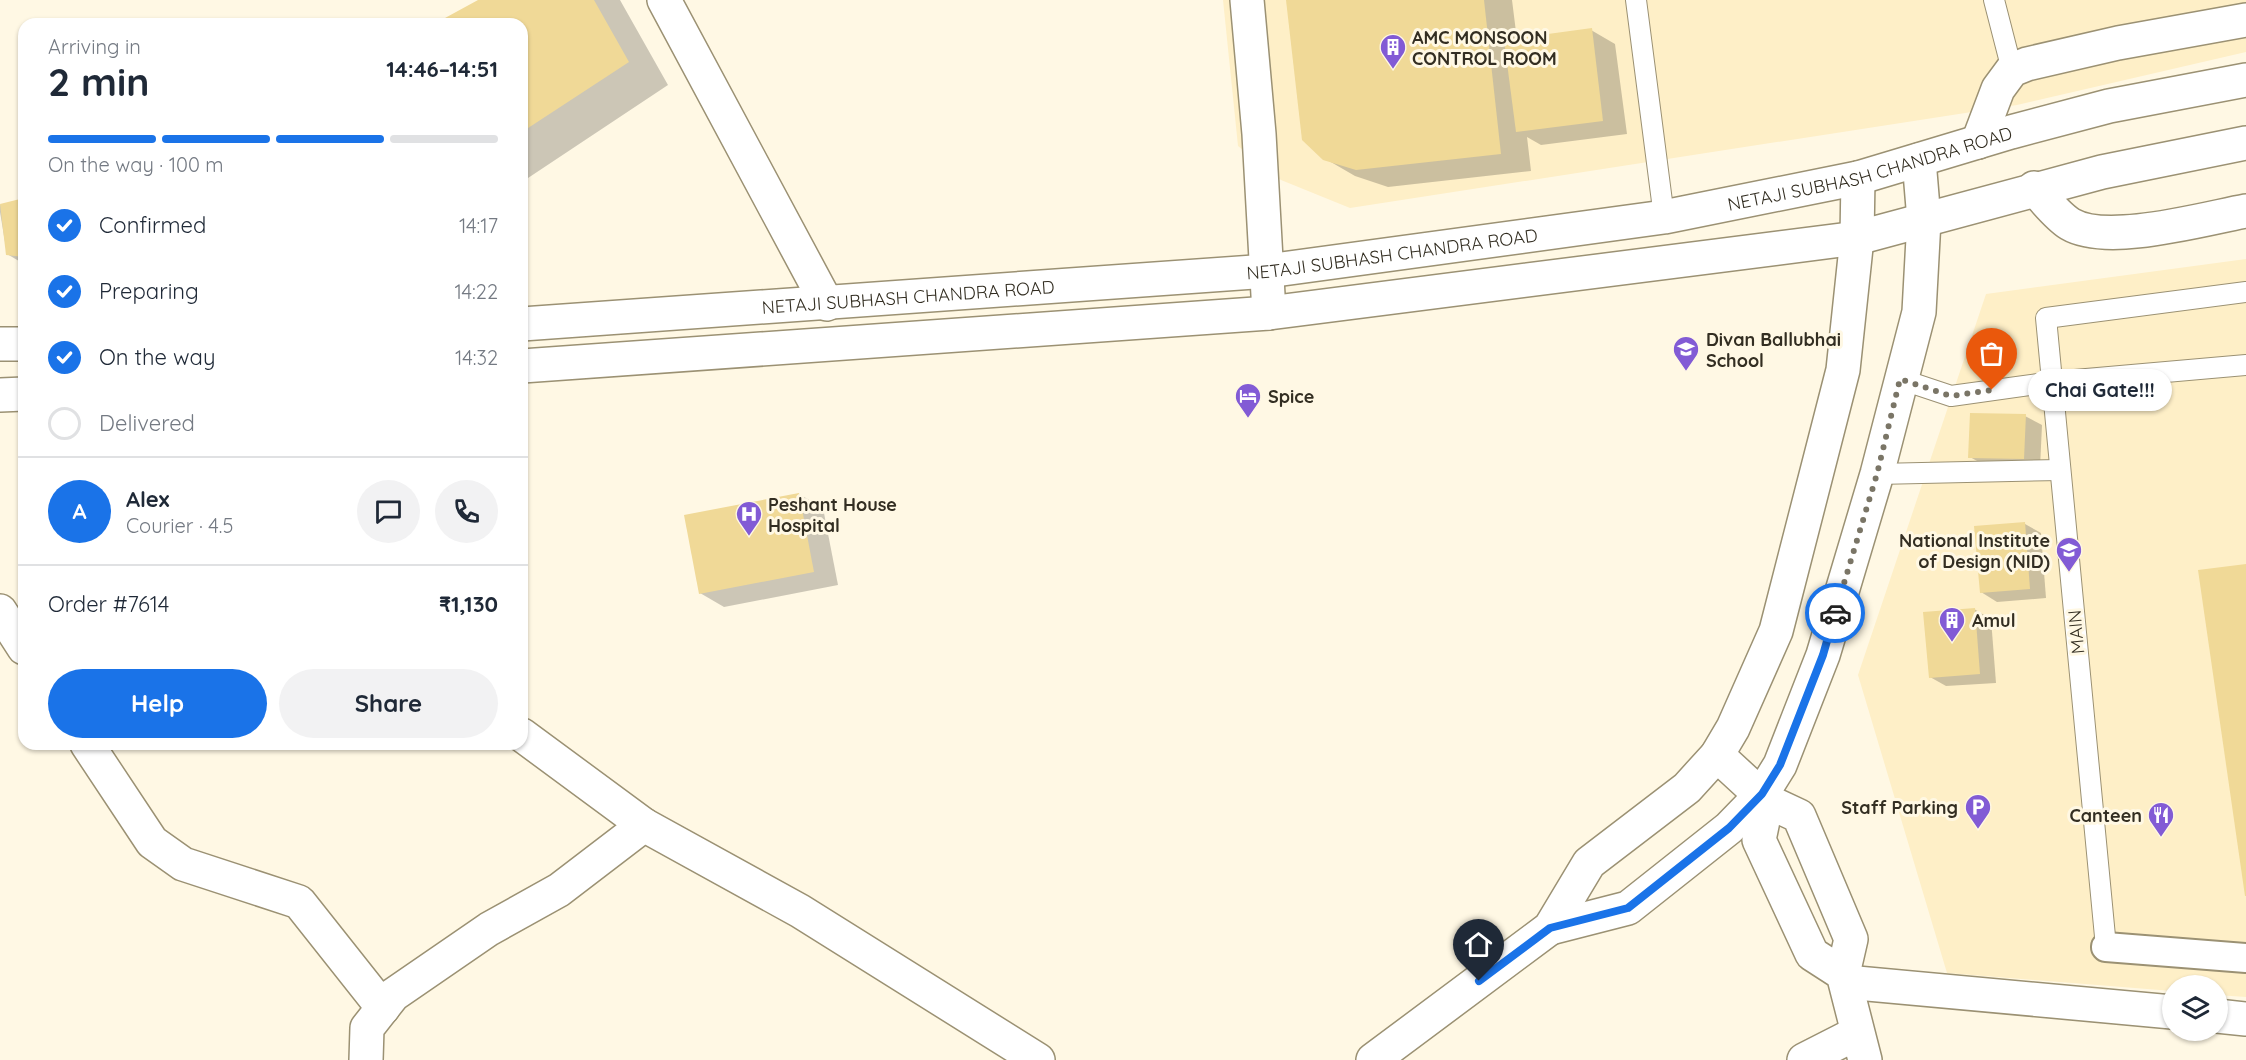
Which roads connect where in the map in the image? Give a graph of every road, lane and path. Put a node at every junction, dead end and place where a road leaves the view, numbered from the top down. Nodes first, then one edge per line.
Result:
1 (664, 0) edge
2 (1247, 0) edge
3 (1636, 0) edge
4 (1994, 0) edge
5 (2246, 20) edge
6 (2012, 70) junction
7 (2246, 80) edge
8 (1978, 142) junction
9 (2246, 143) edge
10 (1919, 160) junction
11 (1858, 178) junction
12 (2034, 188) junction
13 (2246, 211) edge
14 (1664, 217) junction
15 (1924, 220) junction
16 (1857, 238) junction
17 (1268, 271) junction
18 (2246, 292) edge
19 (827, 304) junction
20 (1269, 313) junction
21 (528, 324) edge
22 (0, 344) edge
23 (18, 344) edge
24 (2246, 365) edge
25 (528, 366) edge
26 (1900, 379) junction
27 (2052, 382) junction
28 (18, 394) edge
29 (0, 395) edge
30 (2060, 470) junction
31 (1877, 474) junction
32 (0, 611) edge
33 (18, 639) edge
34 (528, 739) edge
35 (91, 750) edge
36 (1717, 755) junction
37 (1765, 797) junction
38 (645, 825) junction
39 (1550, 928) junction
40 (2106, 947) joint
41 (2246, 958) edge
42 (1845, 978) junction
43 (383, 1008) junction
44 (2162, 1011) edge
45 (2228, 1017) edge
46 (2246, 1019) edge
47 (1861, 1047) edge
48 (366, 1060) edge
49 (1038, 1060) edge
50 (1373, 1060) edge
51 (1804, 1060) edge

1 - 19 main road
2 - 17 main road
3 - 14 lane
4 - 6 lane
5 - 6 main road
6 - 8 main road
7 - 8 main road, NETAJI SUBHASH CHANDRA ROAD
8 - 10 main road, NETAJI SUBHASH CHANDRA ROAD
9 - 12 main road
10 - 11 main road, NETAJI SUBHASH CHANDRA ROAD
10 - 15 main road
11 - 14 main road, NETAJI SUBHASH CHANDRA ROAD
11 - 16 main road
12 - 13 main road
12 - 15 main road
14 - 17 main road, NETAJI SUBHASH CHANDRA ROAD
15 - 16 main road
15 - 26 main road
16 - 20 main road
16 - 36 main road
17 - 19 main road, NETAJI SUBHASH CHANDRA ROAD
17 - 20 main road
18 - 27 lane, MAIN
19 - 21 main road, NETAJI SUBHASH CHANDRA ROAD
20 - 25 main road
22 - 23 main road
24 - 27 lane
26 - 27 lane
26 - 31 main road
27 - 30 lane, MAIN
28 - 29 main road
30 - 31 lane
30 - 40 lane, MAIN
31 - 37 main road
32 - 33 main road
34 - 38 main road
35 - 43 main road
36 - 37 main road
36 - 39 main road
37 - 39 main road
37 - 42 main road
37 - 42 main road
38 - 43 main road
38 - 49 main road
39 - 50 main road
40 - 41 street
42 - 44 main road
42 - 47 main road
43 - 48 main road
45 - 46 main road
47 - 51 main road

